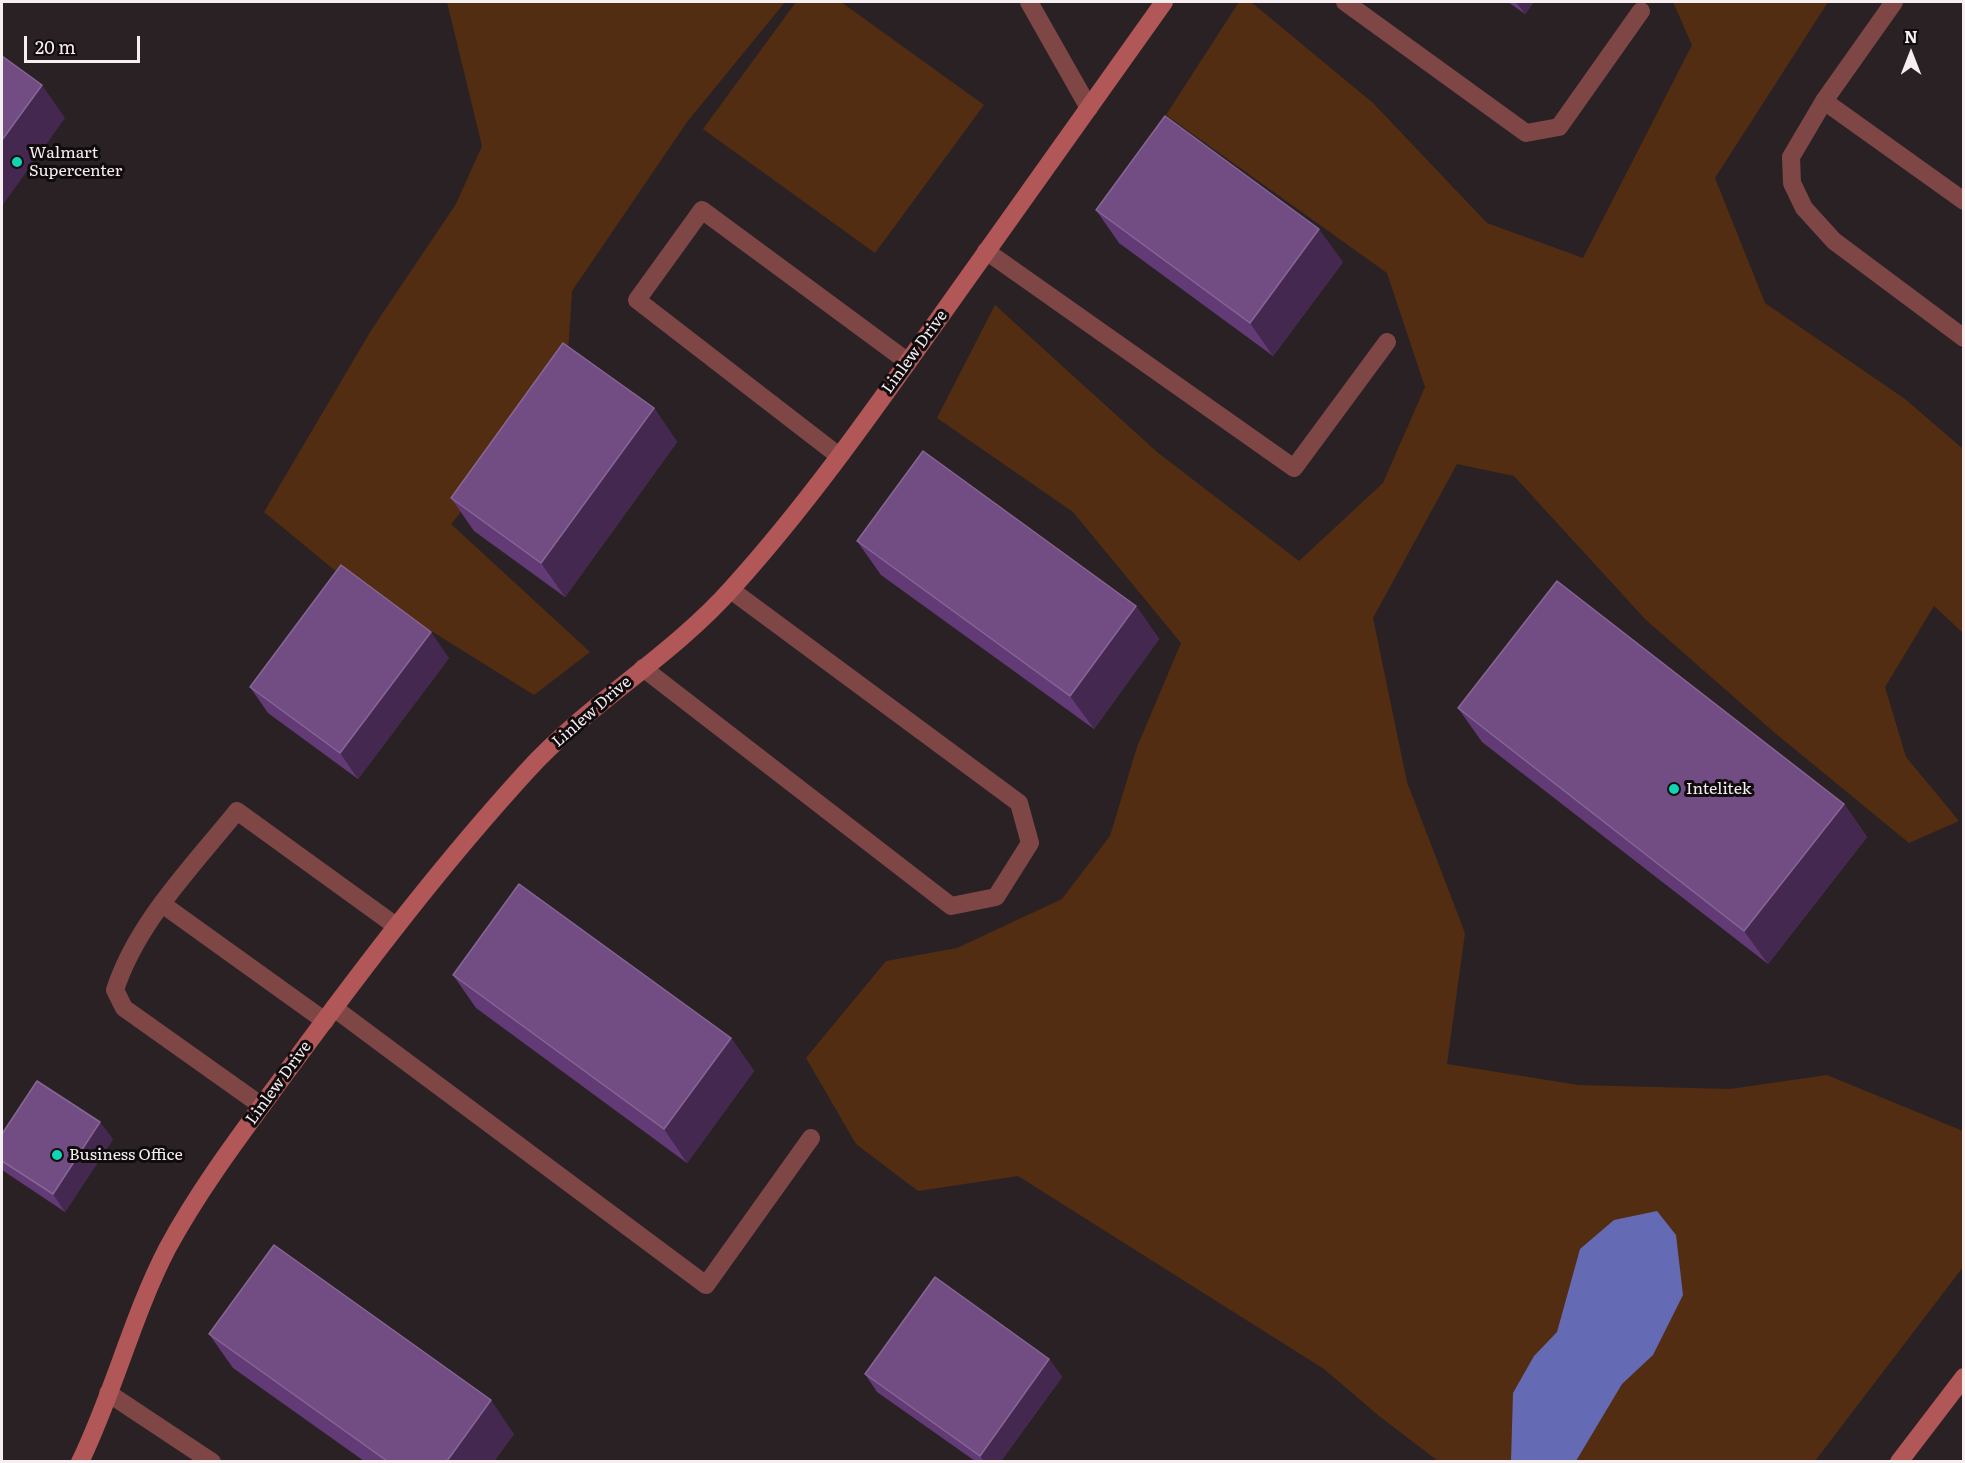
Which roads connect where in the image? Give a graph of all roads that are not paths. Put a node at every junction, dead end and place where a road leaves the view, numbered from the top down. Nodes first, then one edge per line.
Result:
1 (1029, 2) edge
2 (1164, 2) edge
3 (1345, 2) edge
4 (1894, 2) edge
5 (1641, 11) dead end
6 (1824, 101) junction
7 (1089, 108) junction
8 (1964, 201) edge
9 (987, 252) junction
10 (1964, 338) edge
11 (1387, 342) dead end
12 (908, 362) junction
13 (839, 456) junction
14 (731, 590) junction
15 (643, 669) junction
16 (162, 904) junction
17 (396, 926) junction
18 (329, 1015) junction
19 (262, 1106) junction
20 (811, 1138) dead end
21 (1964, 1377) edge
22 (108, 1393) junction
23 (80, 1461) edge
24 (212, 1461) edge
25 (1899, 1461) edge

1 - 7 lane
2 - 7 street, Linlew Drive
3 - 5 lane
4 - 6 lane
6 - 8 lane
6 - 10 lane
7 - 9 street, Linlew Drive
9 - 11 lane
9 - 12 street, Linlew Drive
12 - 13 street, Linlew Drive
12 - 13 lane
13 - 14 street, Linlew Drive
14 - 15 street, Linlew Drive
14 - 15 lane
15 - 17 street, Linlew Drive
16 - 17 lane
16 - 18 lane
16 - 19 lane
17 - 18 street, Linlew Drive
18 - 19 street, Linlew Drive
18 - 20 lane
19 - 22 street, Linlew Drive
21 - 25 street
22 - 23 street, Linlew Drive
22 - 24 lane

